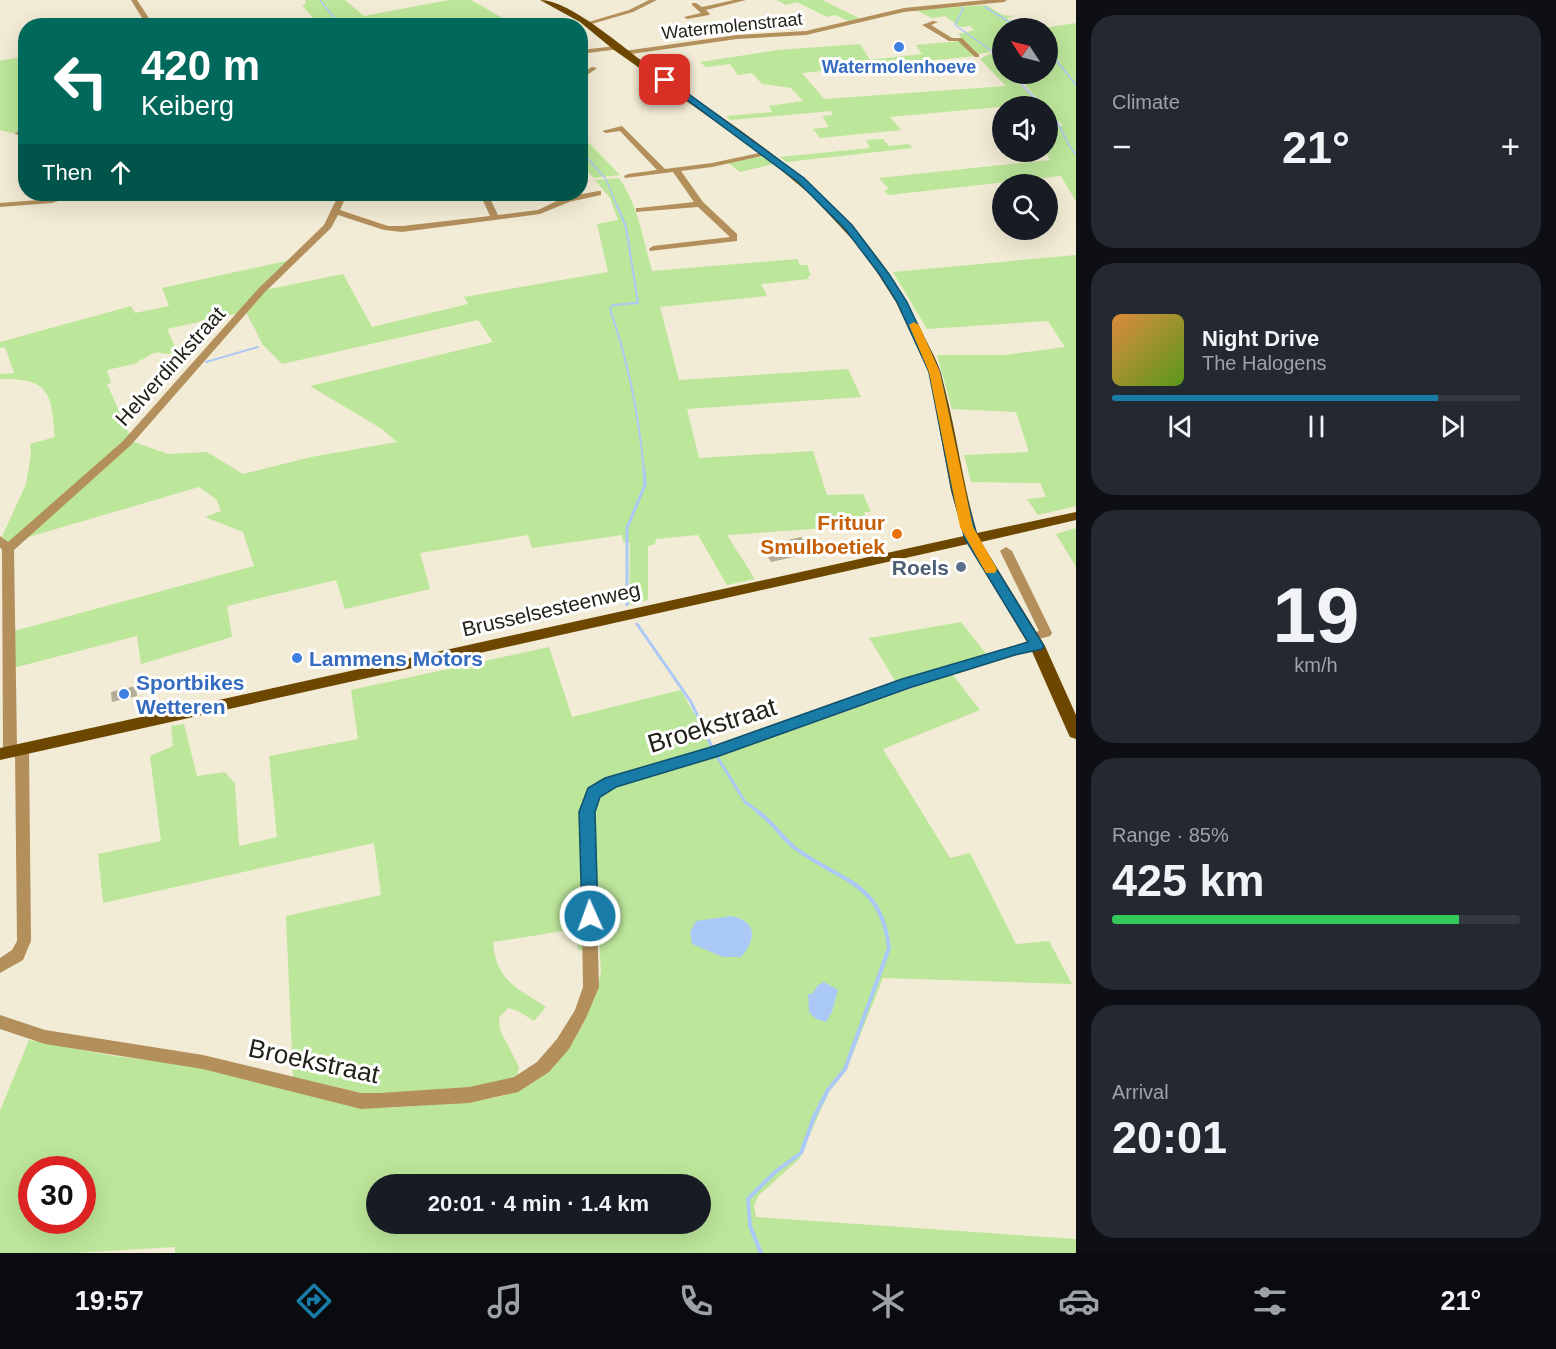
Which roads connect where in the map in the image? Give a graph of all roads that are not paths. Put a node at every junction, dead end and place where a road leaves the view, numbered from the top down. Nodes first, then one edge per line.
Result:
1 (134, 0) edge
2 (544, 0) edge
3 (654, 0) edge
4 (743, 0) edge
5 (1004, 0) edge
6 (694, 4) dead end
7 (911, 8) junction
8 (703, 9) junction
9 (687, 17) dead end
10 (146, 18) edge
11 (578, 18) edge
12 (588, 23) joint
13 (620, 50) junction
14 (588, 52) edge
15 (977, 56) dead end
16 (594, 68) dead end
17 (588, 72) edge
18 (606, 131) dead end
19 (766, 153) junction
20 (675, 170) junction
21 (663, 171) junction
22 (628, 176) dead end
23 (598, 193) dead end
24 (588, 194) edge
25 (52, 201) edge
26 (339, 201) edge
27 (487, 201) edge
28 (559, 201) edge
29 (700, 204) junction
30 (0, 205) edge
31 (639, 210) dead end
32 (335, 211) junction
33 (495, 218) junction
34 (653, 249) dead end
35 (1076, 516) edge
36 (972, 539) junction
37 (4, 544) edge
38 (1006, 551) dead end
39 (1034, 641) junction
40 (1076, 733) edge
41 (11, 751) edge
42 (0, 966) edge
43 (0, 1022) edge

1 - 10 street
2 - 11 main road
3 - 12 street
4 - 8 street
5 - 7 street, Watermolenstraat
6 - 8 street
7 - 13 street, Watermolenstraat
7 - 15 street
8 - 9 street
12 - 13 main road
13 - 14 street, Watermolenstraat
13 - 19 main road
16 - 17 street
18 - 21 street
19 - 20 street
19 - 36 main road
20 - 21 street
20 - 29 street
21 - 22 street
23 - 24 street
25 - 30 street
26 - 32 street, Helverdinkstraat
27 - 33 street
28 - 33 street
29 - 31 street
29 - 34 street
32 - 33 street
32 - 37 street, Helverdinkstraat
35 - 36 main road, Brusselsesteenweg
36 - 39 main road
36 - 41 main road, Brusselsesteenweg
37 - 41 street
38 - 39 street
39 - 40 main road
39 - 43 street, Broekstraat
41 - 42 street

